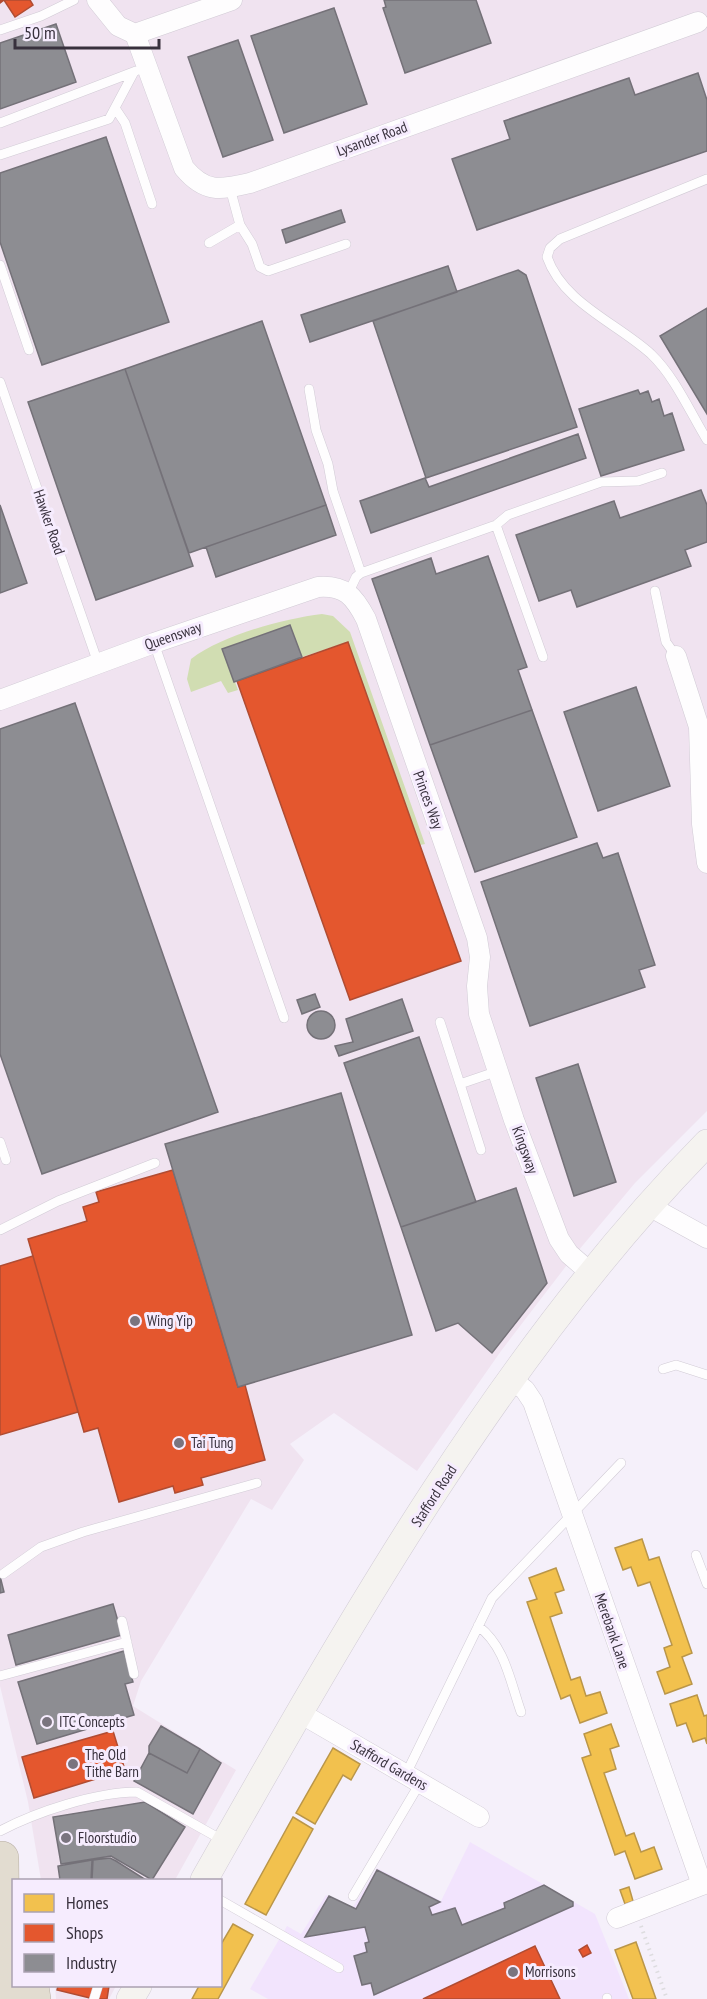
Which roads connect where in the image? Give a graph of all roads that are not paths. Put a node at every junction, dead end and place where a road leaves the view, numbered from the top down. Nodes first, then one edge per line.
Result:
1 (74, 0) edge
2 (97, 0) edge
3 (232, 0) edge
4 (698, 22) dead end
5 (0, 30) edge
6 (135, 34) junction
7 (141, 70) junction
8 (115, 108) junction
9 (0, 123) edge
10 (0, 155) edge
11 (707, 179) edge
12 (230, 188) junction
13 (152, 204) dead end
14 (240, 225) junction
15 (209, 243) dead end
16 (346, 244) dead end
17 (0, 265) edge
18 (29, 350) dead end
19 (1, 388) edge
20 (309, 389) dead end
21 (707, 440) edge
22 (662, 473) dead end
23 (496, 525) junction
24 (361, 573) junction
25 (655, 591) dead end
26 (349, 592) junction
27 (154, 643) junction
28 (543, 657) dead end
29 (676, 657) joint
30 (98, 663) junction
31 (0, 700) edge
32 (704, 798) edge
33 (707, 863) edge
34 (479, 1014) joint
35 (284, 1018) dead end
36 (440, 1022) dead end
37 (498, 1071) junction
38 (460, 1084) junction
39 (0, 1143) edge
40 (707, 1143) edge
41 (481, 1149) dead end
42 (6, 1160) dead end
43 (155, 1163) dead end
44 (649, 1206) junction
45 (0, 1230) edge
46 (707, 1238) edge
47 (592, 1274) junction
48 (663, 1368) dead end
49 (707, 1375) edge
50 (511, 1379) junction
51 (621, 1463) dead end
52 (257, 1483) dead end
53 (571, 1513) junction
54 (696, 1555) dead end
55 (3, 1574) dead end
56 (707, 1584) edge
57 (122, 1621) dead end
58 (478, 1626) junction
59 (127, 1642) junction
60 (134, 1674) dead end
61 (0, 1676) edge
62 (520, 1712) dead end
63 (300, 1713) junction
64 (413, 1778) junction
65 (479, 1817) dead end
66 (226, 1842) junction
67 (1, 1845) edge
68 (205, 1879) edge
69 (704, 1884) edge
70 (12, 1895) edge
71 (352, 1896) dead end
72 (222, 1901) edge
73 (626, 1914) road end
74 (339, 1968) dead end
75 (8, 1999) edge

1 - 5 lane
2 - 6 street
3 - 6 street
4 - 12 street, Lysander Road
6 - 7 street, Lysander Road
7 - 8 lane
7 - 9 lane
7 - 12 street, Lysander Road
8 - 10 lane
8 - 13 lane
11 - 21 lane
12 - 14 lane
14 - 15 lane
14 - 16 lane
17 - 18 lane
19 - 30 lane, Hawker Road
20 - 24 lane
22 - 23 lane
23 - 24 lane
23 - 28 lane
24 - 26 lane
25 - 29 lane
26 - 27 street, Queensway
26 - 34 street, Princes Way
27 - 30 street, Queensway
27 - 35 lane
29 - 32 street
30 - 31 street, Queensway
32 - 33 street
34 - 37 street, Kingsway
36 - 38 lane
37 - 38 lane
37 - 47 street, Kingsway
38 - 41 lane
39 - 42 lane
40 - 44 main road, Stafford Road
43 - 45 lane
44 - 46 street
44 - 47 main road, Stafford Road
47 - 50 main road, Stafford Road
48 - 49 lane
50 - 53 street, Merebank Lane
50 - 63 main road, Stafford Road
51 - 53 lane
52 - 55 lane
53 - 58 lane
53 - 69 street, Merebank Lane
54 - 56 lane
57 - 59 lane
58 - 62 lane
58 - 64 lane
59 - 60 lane
59 - 61 lane
63 - 64 street, Stafford Gardens
63 - 66 main road, Stafford Road
64 - 65 street, Stafford Gardens
64 - 71 lane
66 - 67 lane
66 - 68 main road, Stafford Road
67 - 70 highway
67 - 75 highway
69 - 73 street
72 - 74 lane

